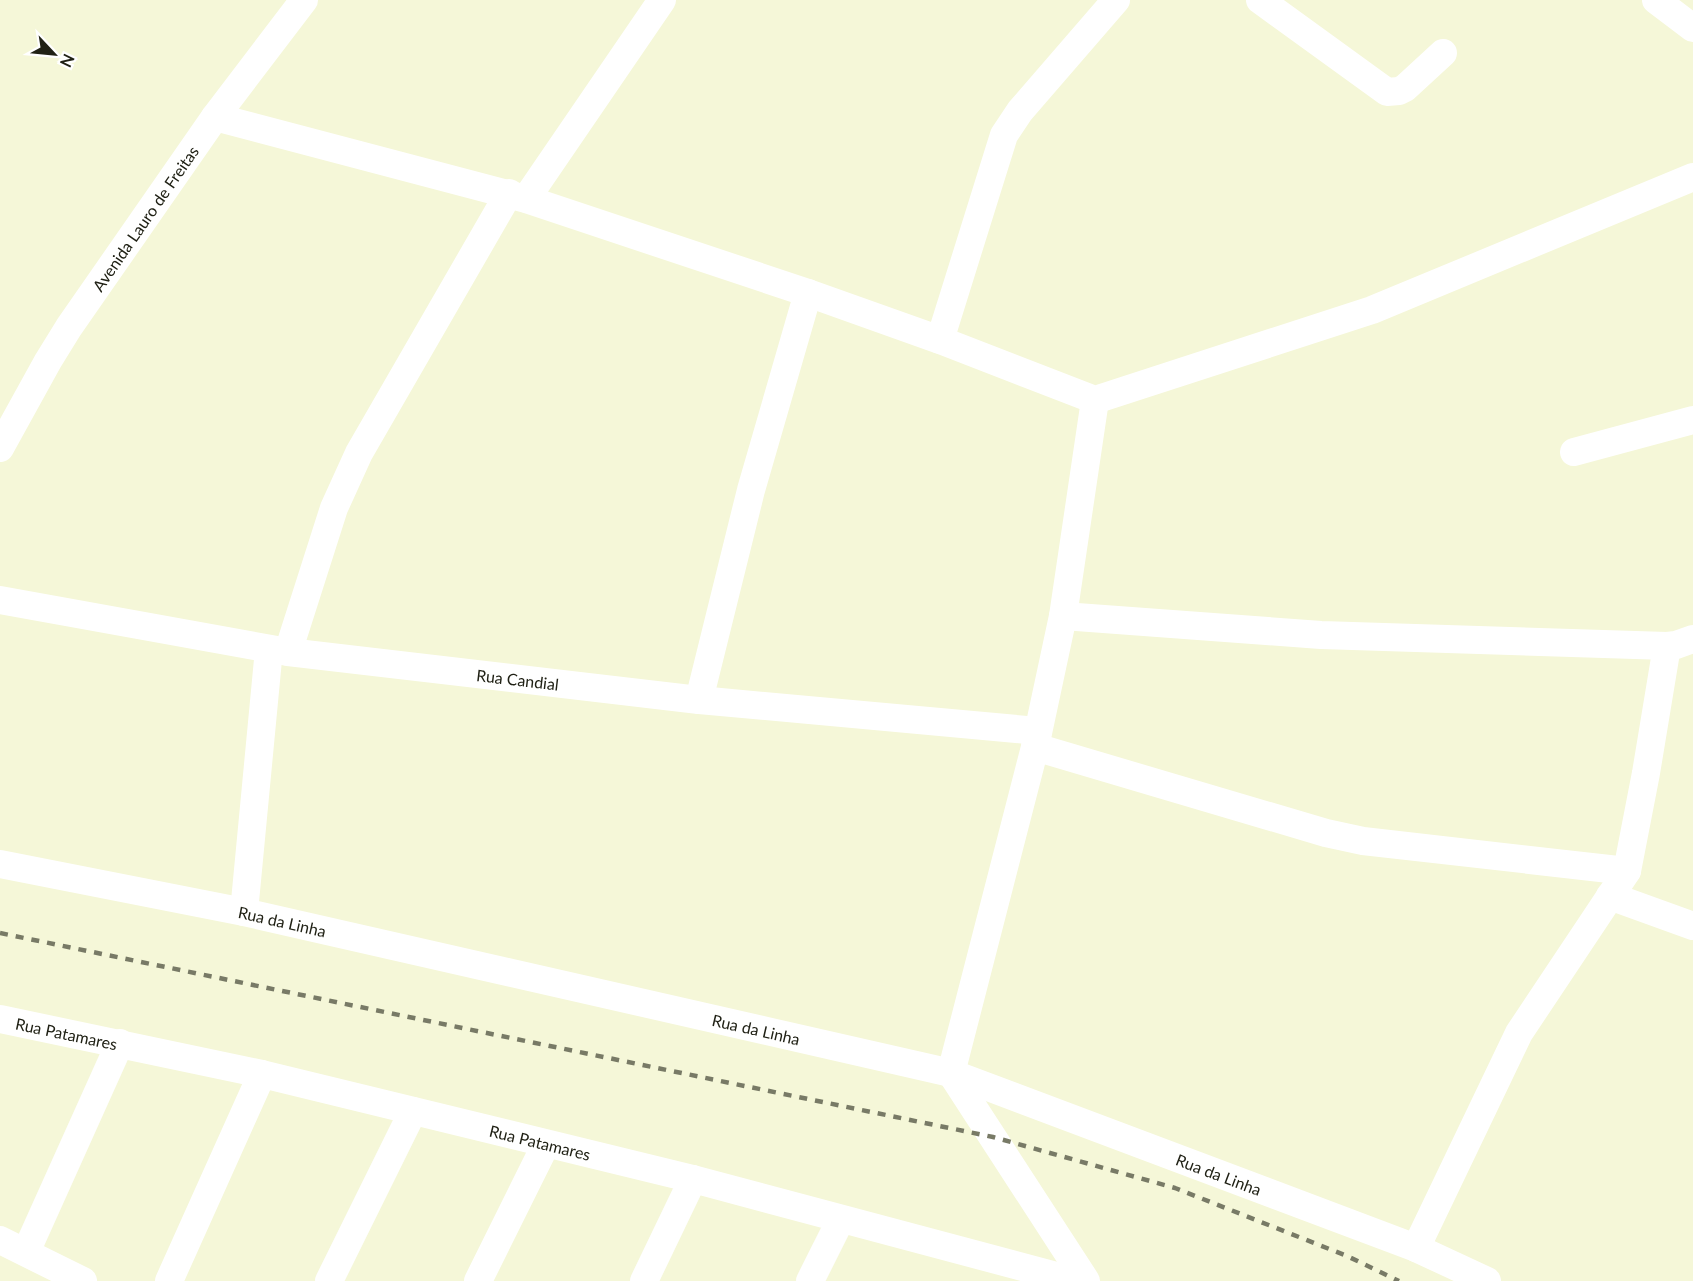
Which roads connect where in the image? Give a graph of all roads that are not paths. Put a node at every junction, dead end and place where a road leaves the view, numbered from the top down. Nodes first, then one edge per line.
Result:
1 (304, 0) edge
2 (662, 0) edge
3 (1116, 0) edge
4 (1260, 0) edge
5 (1656, 0) edge
6 (1693, 28) edge
7 (1443, 53) dead end
8 (215, 117) junction
9 (1693, 177) edge
10 (518, 196) junction
11 (808, 293) junction
12 (940, 340) junction
13 (1095, 400) junction
14 (1693, 420) edge
15 (0, 448) edge
16 (1574, 452) dead end
17 (0, 600) edge
18 (1063, 616) junction
19 (1682, 644) edge
20 (278, 651) junction
21 (699, 700) junction
22 (1036, 739) junction
23 (0, 864) edge
24 (1627, 872) junction
25 (1610, 896) junction
26 (244, 912) junction
27 (1693, 926) edge
28 (0, 1019) edge
29 (120, 1043) junction
30 (951, 1073) junction
31 (262, 1074) junction
32 (413, 1111) junction
33 (546, 1144) junction
34 (693, 1179) junction
35 (841, 1219) junction
36 (7, 1246) edge
37 (1416, 1248) junction
38 (83, 1281) edge
39 (169, 1281) edge
40 (329, 1281) edge
41 (478, 1281) edge
42 (644, 1281) edge
43 (810, 1281) edge
44 (1075, 1281) edge
45 (1086, 1281) edge
46 (1487, 1281) edge

1 - 8 street, Avenida Lauro de Freitas
2 - 10 street
3 - 12 street
4 - 7 street
5 - 6 street
8 - 10 street
8 - 15 street, Avenida Lauro de Freitas
9 - 13 street
10 - 11 street
10 - 20 street
11 - 12 street
11 - 21 street
12 - 13 street
13 - 18 street
14 - 16 street
17 - 20 street, Rua Candial
18 - 19 street
18 - 22 street
19 - 24 street
20 - 21 street, Rua Candial
20 - 26 street
21 - 22 street, Rua Candial
22 - 24 street, Rua Candial
22 - 30 street
23 - 26 street, Rua da Linha
24 - 25 street
25 - 27 street
25 - 37 street
26 - 30 street, Rua da Linha
28 - 29 street, Rua Patamares
29 - 31 street, Rua Patamares
29 - 36 street
30 - 37 street, Rua da Linha
30 - 45 street
31 - 32 street, Rua Patamares
31 - 39 street
32 - 33 street, Rua Patamares
32 - 40 street
33 - 34 street, Rua Patamares
33 - 41 street
34 - 35 street, Rua Patamares
34 - 42 street
35 - 43 street
35 - 44 street, Rua Patamares
36 - 38 street
37 - 46 street, Rua da Linha

